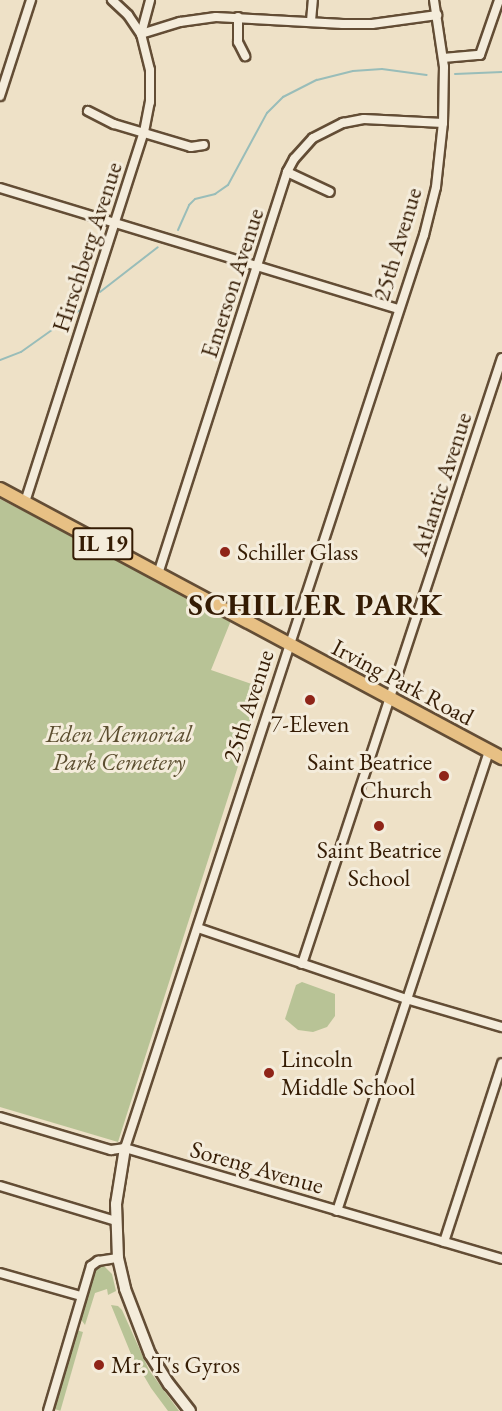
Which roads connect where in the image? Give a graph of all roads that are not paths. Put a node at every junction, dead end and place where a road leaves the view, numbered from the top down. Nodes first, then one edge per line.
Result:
1 (31, 0) edge
2 (112, 0) edge
3 (150, 0) edge
4 (313, 0) edge
5 (434, 0) edge
6 (499, 0) edge
7 (437, 15) junction
8 (238, 17) junction
9 (311, 21) junction
10 (141, 34) junction
11 (245, 56) dead end
12 (443, 58) junction
13 (3, 73) edge
14 (0, 96) edge
15 (88, 111) dead end
16 (443, 123) junction
17 (144, 132) junction
18 (204, 145) dead end
19 (287, 172) junction
20 (0, 188) edge
21 (330, 192) dead end
22 (115, 223) junction
23 (258, 266) junction
24 (399, 309) junction
25 (502, 358) edge
26 (0, 489) edge
27 (24, 502) junction
28 (158, 574) junction
29 (290, 647) junction
30 (391, 698) junction
31 (489, 752) junction
32 (502, 759) edge
33 (198, 928) junction
34 (302, 964) junction
35 (406, 999) junction
36 (502, 1027) edge
37 (502, 1063) edge
38 (0, 1117) edge
39 (125, 1148) junction
40 (0, 1186) edge
41 (337, 1210) junction
42 (116, 1221) junction
43 (444, 1242) junction
44 (501, 1257) edge
45 (118, 1258) junction
46 (0, 1273) edge
47 (81, 1296) junction
48 (48, 1411) edge
49 (190, 1411) edge

1 - 13 street
2 - 10 street
3 - 10 street, Hirschberg Avenue
4 - 9 street
5 - 7 street, 25th Avenue
6 - 12 street
7 - 9 street
7 - 12 street, 25th Avenue
8 - 9 street
8 - 10 street
8 - 11 street
10 - 17 street, Hirschberg Avenue
12 - 16 street, 25th Avenue
13 - 14 street
15 - 17 street
16 - 19 street, Emerson Avenue
16 - 24 street, 25th Avenue
17 - 18 street
17 - 22 street, Hirschberg Avenue
19 - 21 street
19 - 23 street, Emerson Avenue
20 - 22 street
22 - 23 street
22 - 27 street, Hirschberg Avenue
23 - 24 street
23 - 28 street, Emerson Avenue
24 - 29 street, 25th Avenue
25 - 30 street, Atlantic Avenue
26 - 27 main road, Irving Park Road / IL 19
27 - 28 main road, Irving Park Road / IL 19
28 - 29 main road, Irving Park Road / IL 19
29 - 30 main road, Irving Park Road / IL 19
29 - 33 street, 25th Avenue
30 - 31 main road, Irving Park Road / IL 19
30 - 34 street, Atlantic Avenue
31 - 32 main road, Irving Park Road / IL 19
31 - 35 street
33 - 34 street
33 - 39 street, 25th Avenue
34 - 35 street
35 - 36 street
35 - 41 street
37 - 43 street
38 - 39 street, Soreng Avenue
39 - 41 street, Soreng Avenue
39 - 42 street, 25th Avenue
40 - 42 street
41 - 43 street, Soreng Avenue
42 - 45 street, 25th Avenue
43 - 44 street, Soreng Avenue
45 - 47 street
45 - 49 street, 25th Avenue
46 - 47 street
47 - 48 street

